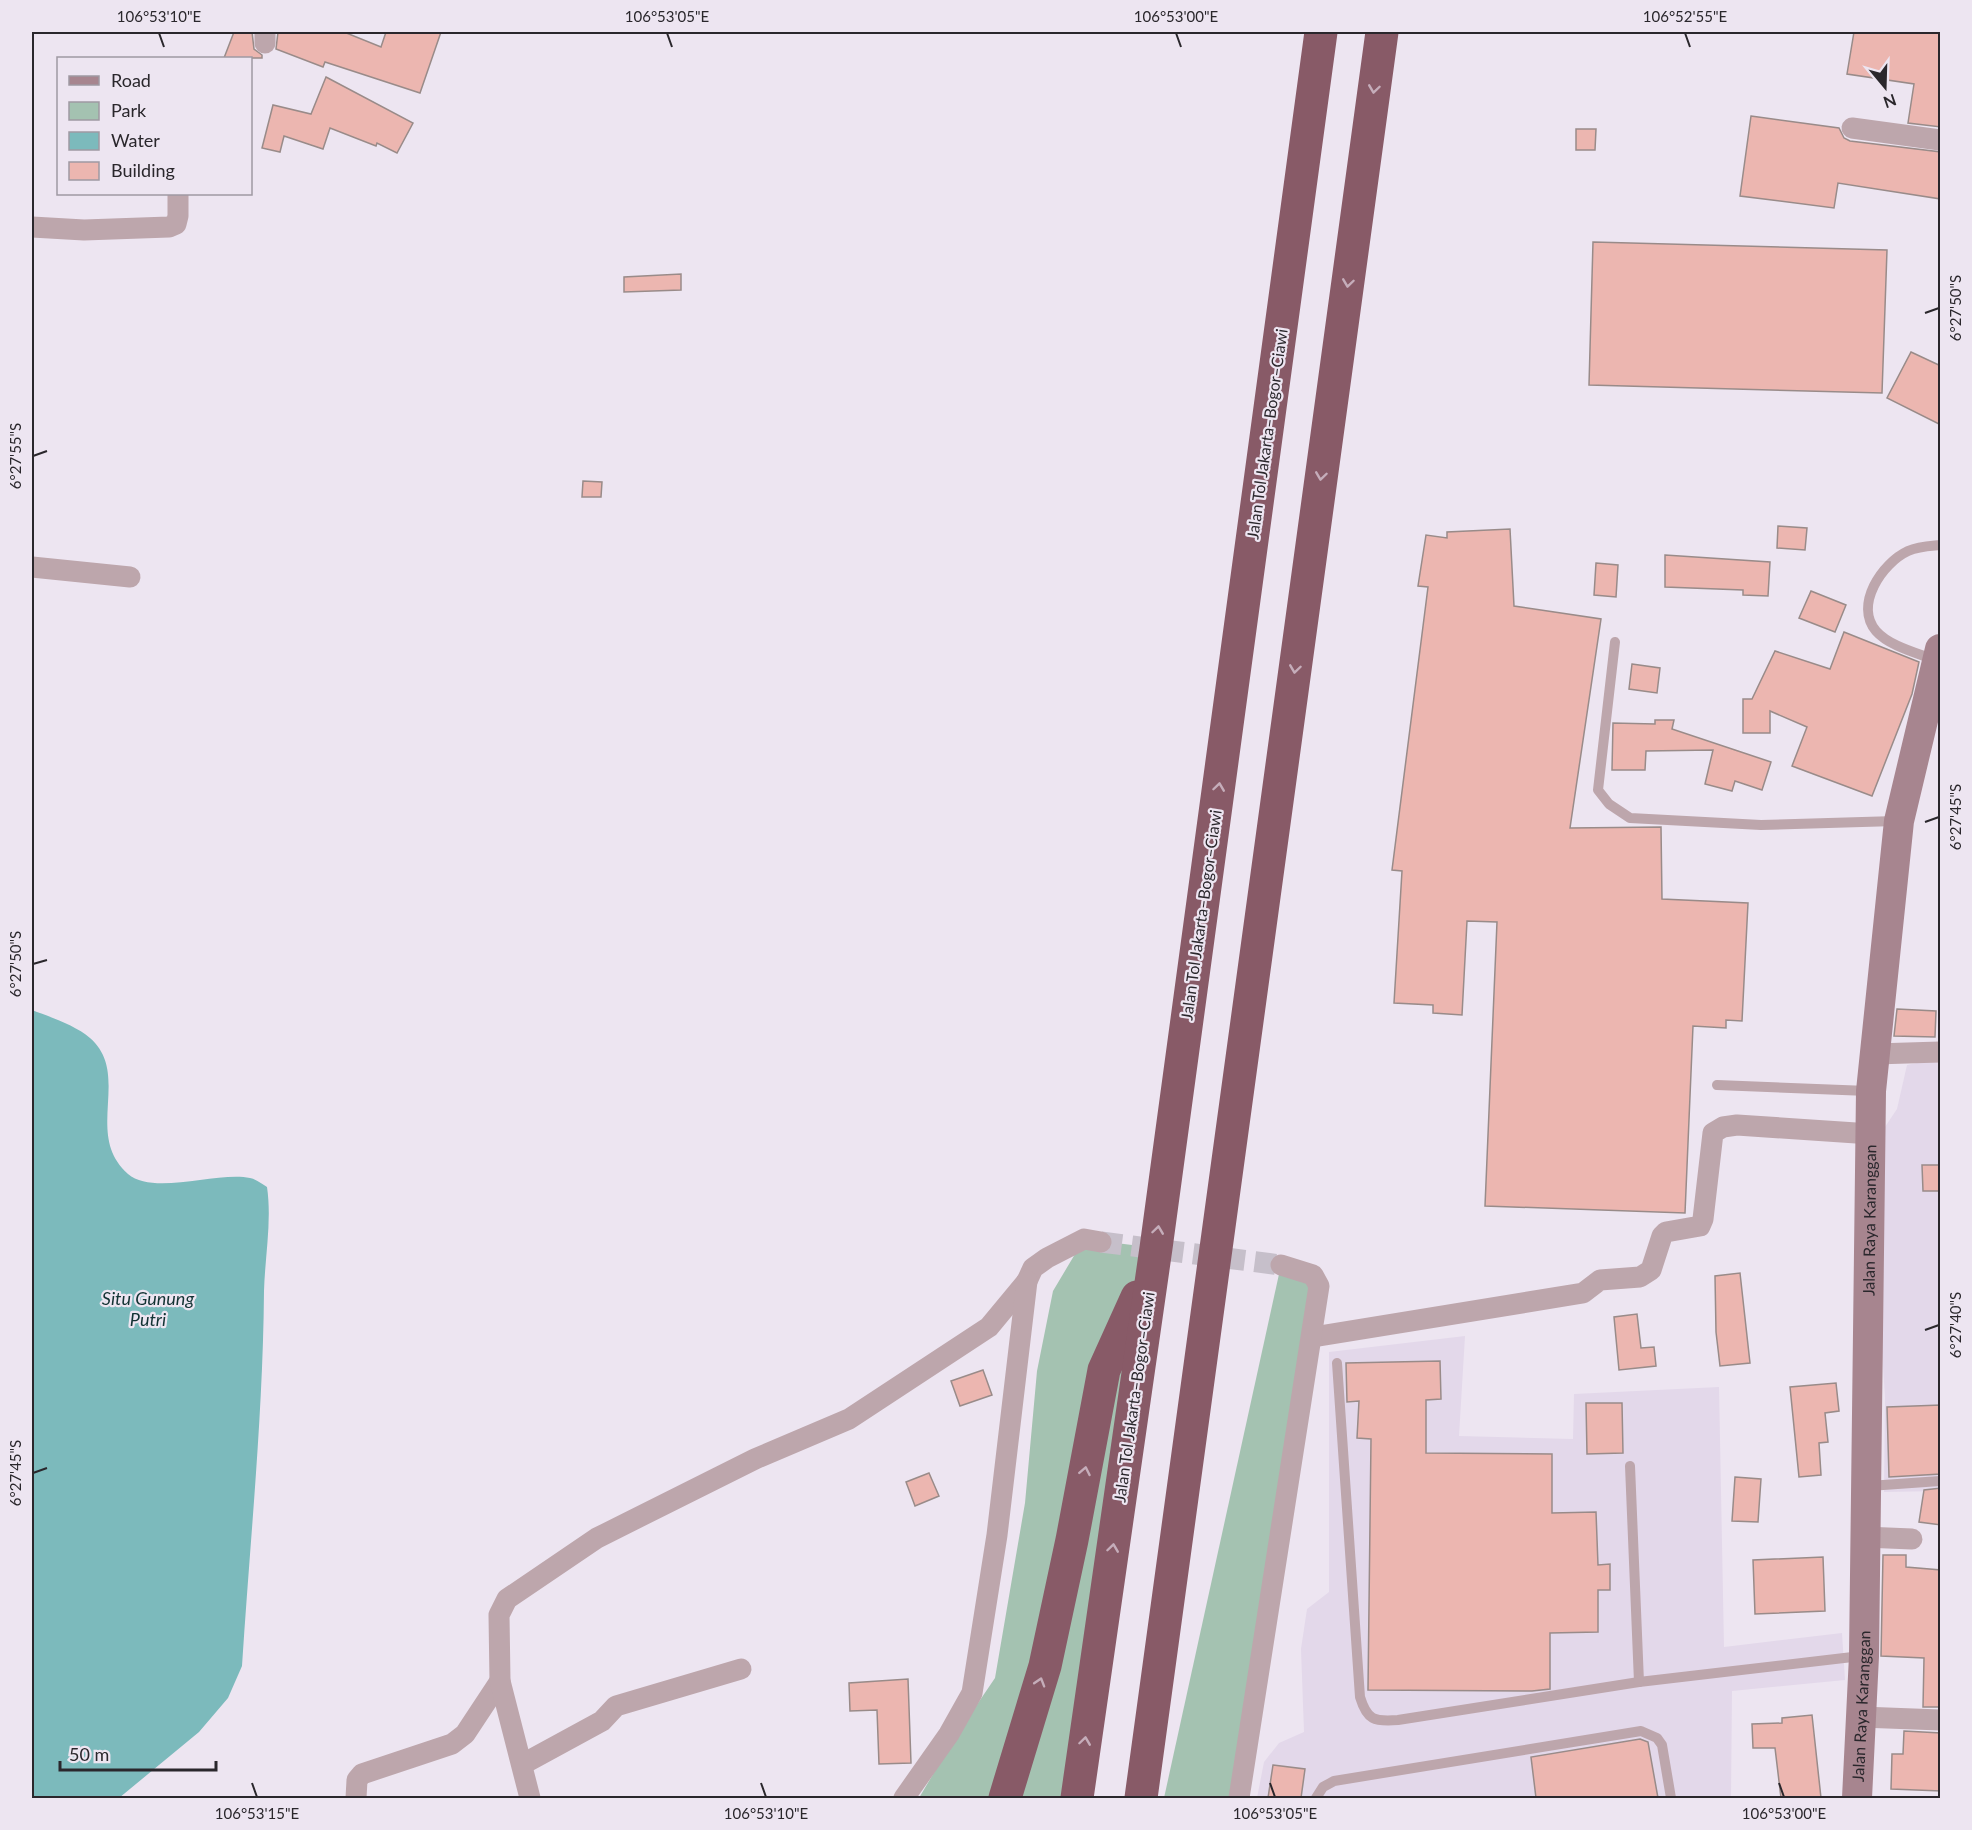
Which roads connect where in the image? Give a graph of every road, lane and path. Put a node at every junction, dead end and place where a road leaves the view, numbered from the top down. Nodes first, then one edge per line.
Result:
1 (1321, 32) edge
2 (1382, 32) edge
3 (1852, 128) dead end
4 (1941, 140) edge
5 (178, 195) edge
6 (32, 227) edge
7 (1941, 545) edge
8 (32, 567) edge
9 (130, 577) dead end
10 (1615, 642) dead end
11 (1939, 655) edge
12 (1899, 821) junction
13 (1941, 1052) edge
14 (1875, 1054) junction
15 (1717, 1085) dead end
16 (1871, 1091) junction
17 (1871, 1134) junction
18 (1101, 1242) tunnel mouth
19 (1153, 1261) junction
20 (1281, 1265) tunnel mouth
21 (1027, 1281) junction
22 (1314, 1336) junction
23 (1337, 1363) dead end
24 (1630, 1466) dead end
25 (1941, 1481) edge
26 (1865, 1486) junction
27 (1864, 1537) junction
28 (1912, 1539) dead end
29 (1864, 1656) junction
30 (741, 1669) dead end
31 (500, 1681) junction
32 (1639, 1682) junction
33 (1861, 1717) junction
34 (1941, 1720) edge
35 (523, 1764) junction
36 (356, 1798) edge
37 (530, 1798) edge
38 (904, 1798) edge
39 (1005, 1798) edge
40 (1077, 1798) edge
41 (1141, 1798) edge
42 (1239, 1798) edge
43 (1316, 1798) edge
44 (1671, 1798) edge
45 (1857, 1798) edge

19 -> 1 highway, Jalan Tol Jakarta–Bogor–Ciawi
2 -> 41 highway
3 - 4 street
5 - 6 street
7 - 11 lane
8 - 9 street
10 - 12 lane
11 - 12 street, Jalan Raya Karanggan
12 - 14 street, Jalan Raya Karanggan
13 - 14 street
14 - 16 street, Jalan Raya Karanggan
15 - 16 lane
16 - 17 street, Jalan Raya Karanggan
17 - 22 street
17 - 26 street, Jalan Raya Karanggan
18 - 21 street
39 -> 19 highway
40 -> 19 highway, Jalan Tol Jakarta–Bogor–Ciawi
20 - 22 street
21 - 31 street
21 - 38 street
22 - 42 street
23 - 32 lane
24 - 32 lane
25 - 26 lane
26 - 27 street, Jalan Raya Karanggan
27 - 28 street
27 - 29 street, Jalan Raya Karanggan
29 - 32 lane
29 - 33 street, Jalan Raya Karanggan
30 - 35 street
31 - 35 street
31 - 36 street
33 - 34 street
33 - 45 street, Jalan Raya Karanggan
35 - 37 street
43 - 44 lane

